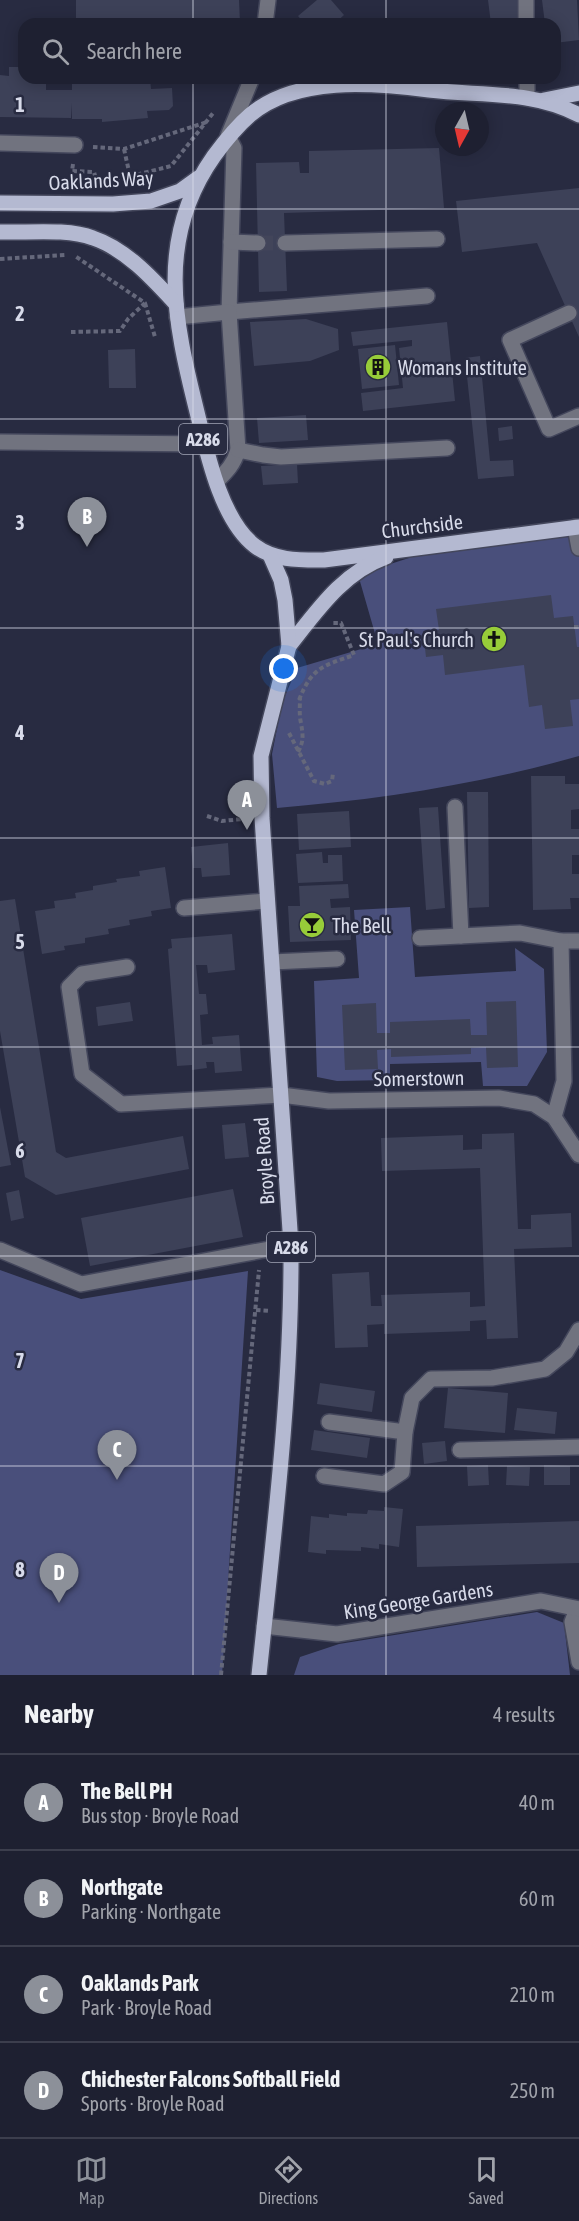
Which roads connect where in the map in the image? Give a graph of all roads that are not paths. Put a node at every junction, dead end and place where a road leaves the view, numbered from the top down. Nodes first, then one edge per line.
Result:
1 (268, 0) edge
2 (526, 0) edge
3 (266, 18) edge
4 (526, 18) edge
5 (250, 84) edge
6 (529, 84) edge
7 (333, 85) joint
8 (579, 93) edge
9 (534, 99) junction
10 (579, 115) edge
11 (228, 136) junction
12 (0, 143) edge
13 (75, 145) road end
14 (199, 178) junction
15 (0, 203) edge
16 (0, 232) edge
17 (437, 239) dead end
18 (231, 242) junction
19 (258, 243) tunnel mouth
20 (285, 243) tunnel mouth
21 (428, 296) dead end
22 (177, 310) junction
23 (229, 312) junction
24 (569, 313) dead end
25 (579, 416) edge
26 (0, 442) edge
27 (205, 444) junction
28 (447, 448) dead end
29 (238, 450) junction
30 (217, 482) junction
31 (577, 527) edge
32 (411, 548) junction
33 (579, 548) edge
34 (270, 555) junction
35 (289, 646) junction
36 (455, 807) dead end
37 (266, 901) junction
38 (184, 908) dead end
39 (461, 936) junction
40 (420, 938) dead end
41 (561, 941) junction
42 (579, 941) edge
43 (337, 959) dead end
44 (272, 962) junction
45 (127, 967) dead end
46 (281, 1095) junction
47 (554, 1117) junction
48 (579, 1155) edge
49 (291, 1245) junction
50 (0, 1250) edge
51 (579, 1330) edge
52 (329, 1422) dead end
53 (405, 1432) junction
54 (579, 1447) edge
55 (460, 1450) dead end
56 (324, 1476) dead end
57 (578, 1609) edge
58 (264, 1626) junction
59 (579, 1662) edge
60 (259, 1675) edge

1 - 3 street
2 - 4 street
5 - 11 street
6 - 9 street
7 - 9 main road, A286
7 - 11 main road, A286
8 - 9 main road, A286
9 - 10 main road, A286
11 - 14 main road, A286
11 - 18 street
12 - 13 street
14 - 15 main road, Oaklands Way / A286
14 - 22 main road, A286
16 - 22 main road
17 - 20 street
18 - 19 street
18 - 23 street
21 - 23 street
22 - 23 street
22 - 27 main road, A286
23 - 29 street
24 - 25 street
26 - 27 street
27 - 30 main road, A286
28 - 29 street
29 - 30 street
30 - 34 main road, A286
31 - 32 main road, Churchside / A286
31 - 33 street
32 - 34 main road, Churchside / A286
32 - 35 main road, Broyle Road / A286
34 - 35 main road, Broyle Road / A286
35 - 37 main road, Broyle Road / A286
36 - 39 street
37 - 38 street
37 - 44 main road, Broyle Road / A286
39 - 40 street
39 - 41 street
41 - 42 street
41 - 47 street
43 - 44 street
44 - 46 main road, Broyle Road / A286
45 - 46 street, Somerstown
46 - 47 street, Somerstown
46 - 49 main road, Broyle Road / A286
47 - 48 street, Somerstown
49 - 50 street
49 - 58 main road, Broyle Road / A286
51 - 53 street
52 - 53 street
53 - 56 street
54 - 55 street
57 - 58 street, King George Gardens
57 - 59 street, King George Gardens
58 - 60 main road, Broyle Road / A286

